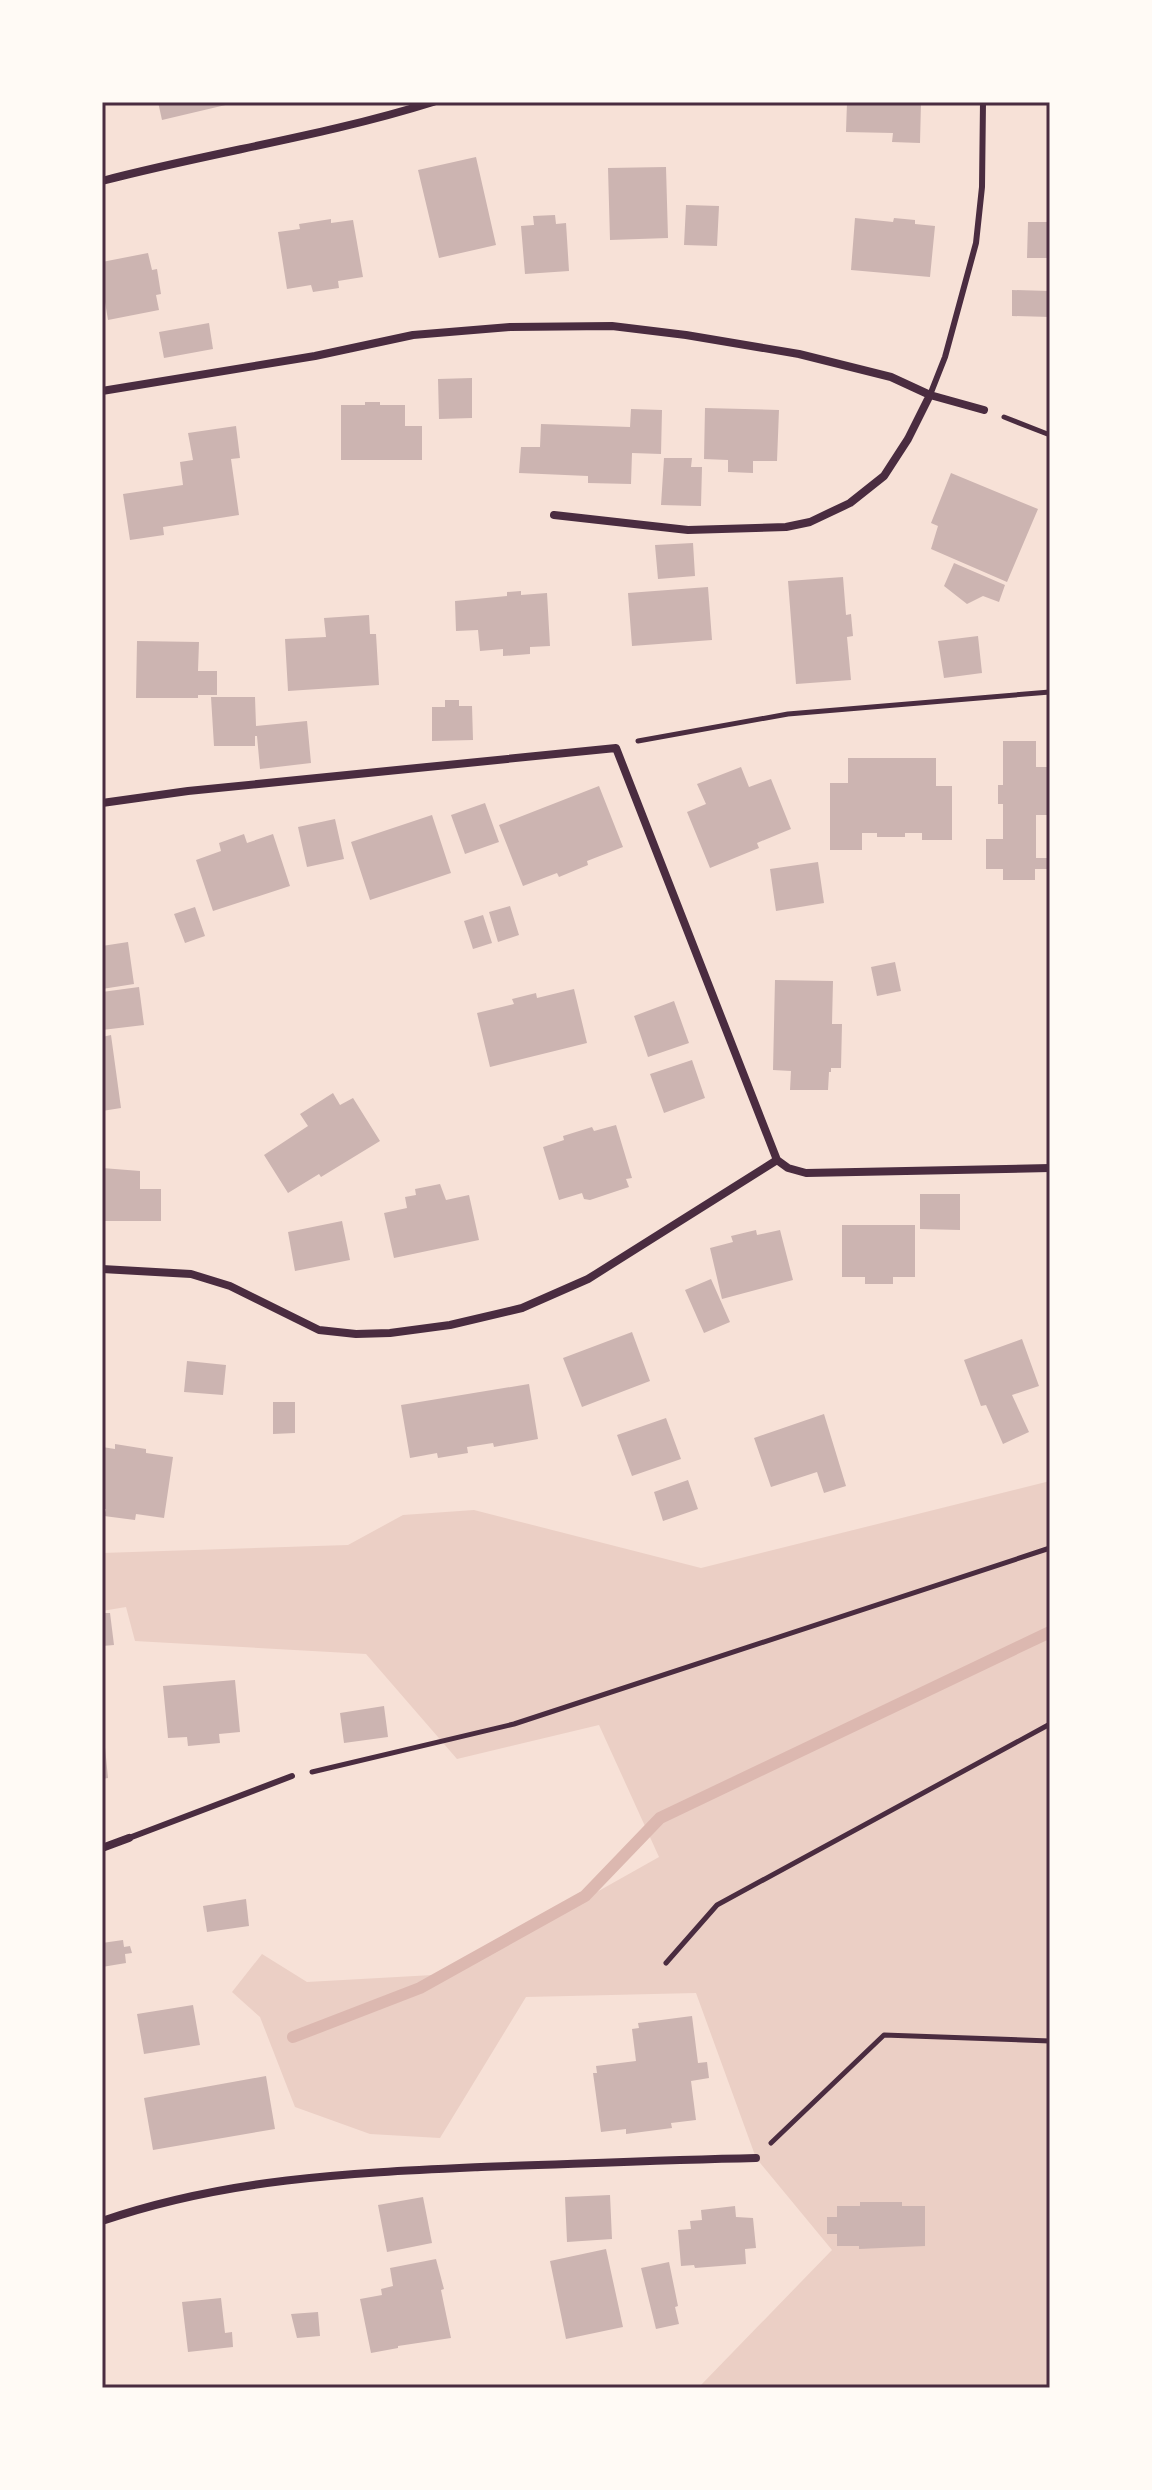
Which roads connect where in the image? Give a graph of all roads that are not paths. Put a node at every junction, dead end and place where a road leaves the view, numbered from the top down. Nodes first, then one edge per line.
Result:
1 (433, 102) edge
2 (983, 102) edge
3 (102, 181) edge
4 (102, 391) edge
5 (930, 395) junction
6 (984, 410) road end
7 (554, 515) dead end
8 (102, 803) edge
9 (777, 1160) junction
10 (1050, 1168) edge
11 (102, 1269) edge
12 (292, 1776) road end
13 (129, 1838) joint
14 (102, 1848) edge
15 (756, 2158) road end
16 (102, 2221) edge

1 - 3 street
2 - 5 lane
4 - 5 street
5 - 6 street
5 - 7 street
8 - 9 street
9 - 10 street
9 - 11 street
12 - 13 lane
13 - 14 street
15 - 16 street

